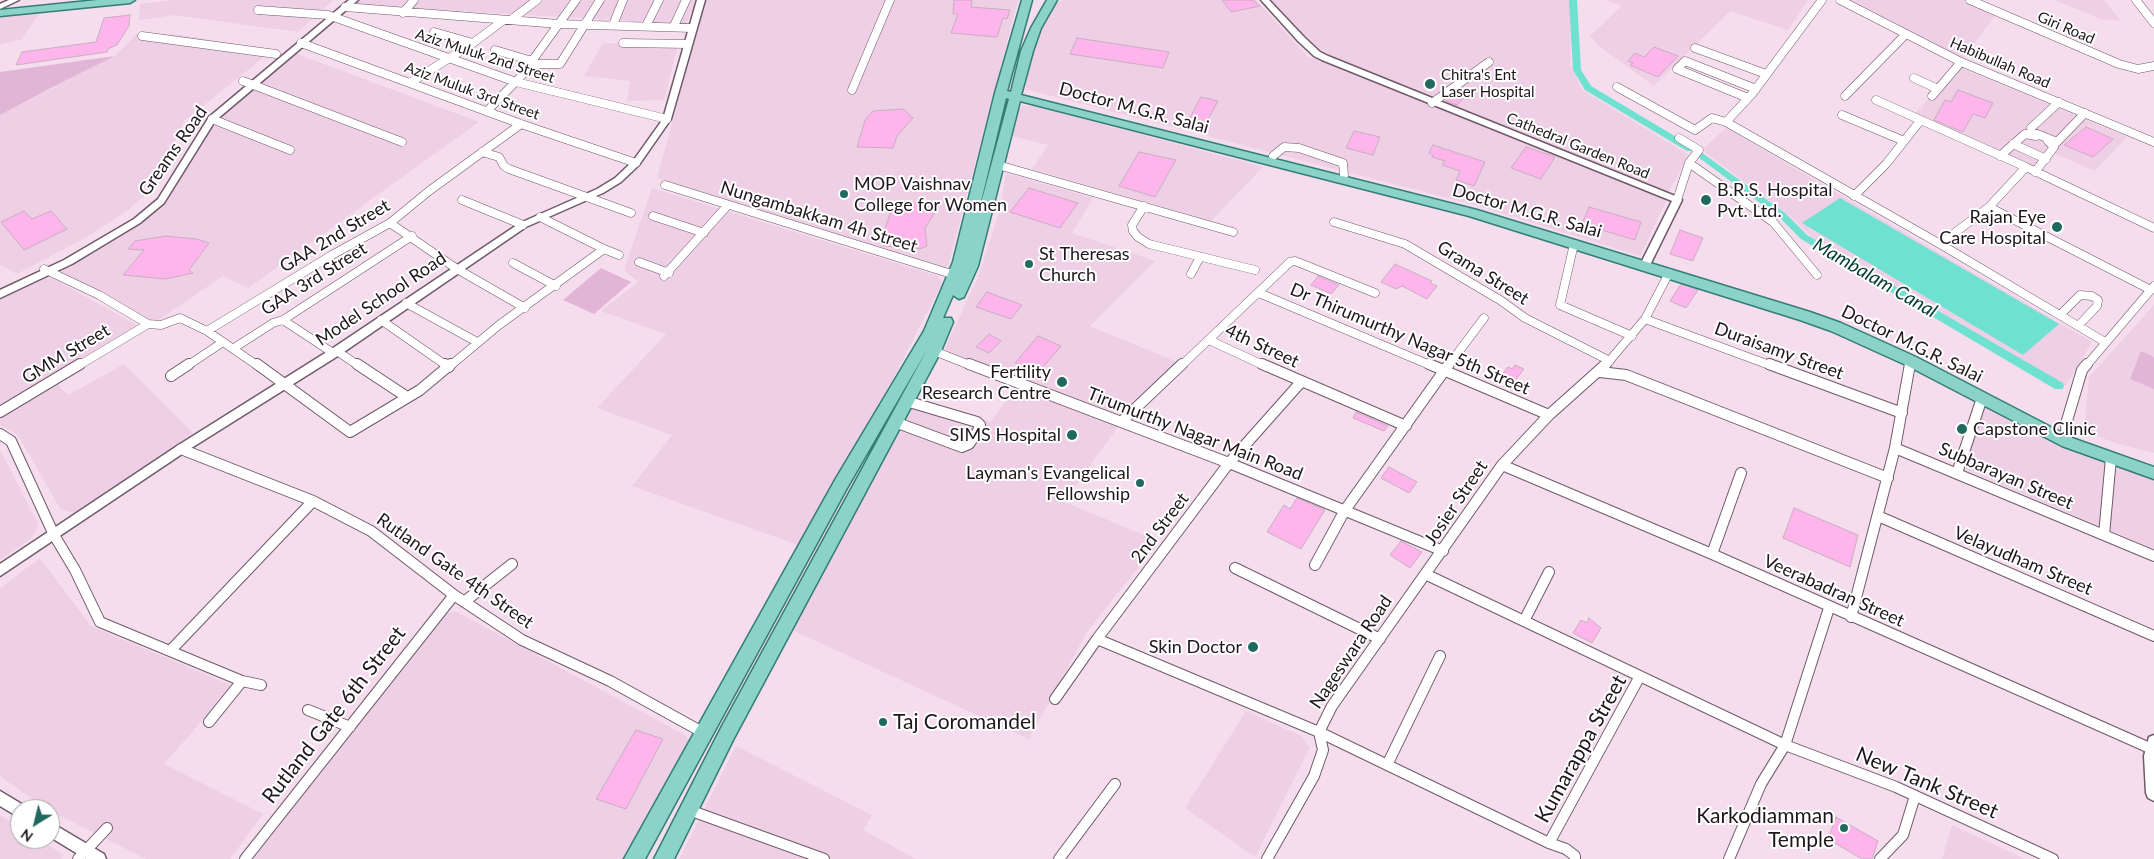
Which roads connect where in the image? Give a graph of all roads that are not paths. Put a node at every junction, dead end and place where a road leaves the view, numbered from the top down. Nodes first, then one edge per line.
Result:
1 (15, 0) edge
2 (68, 0) edge
3 (130, 0) edge
4 (354, 0) edge
5 (414, 0) edge
6 (537, 0) edge
7 (576, 0) edge
8 (600, 0) edge
9 (623, 0) edge
10 (659, 0) edge
11 (686, 0) edge
12 (701, 0) edge
13 (890, 0) edge
14 (1027, 0) edge
15 (1052, 0) edge
16 (1265, 0) edge
17 (1822, 0) edge
18 (1840, 0) edge
19 (1970, 0) edge
20 (2136, 0) edge
21 (346, 3) edge
22 (0, 7) edge
23 (258, 10) dead end
24 (0, 13) edge
25 (404, 13) junction
26 (330, 16) junction
27 (512, 19) junction
28 (504, 20) junction
29 (2154, 23) edge
30 (559, 24) junction
31 (585, 25) junction
32 (613, 25) junction
33 (646, 26) junction
34 (674, 26) junction
35 (692, 28) junction
36 (434, 32) dead end
37 (1906, 34) junction
38 (142, 36) dead end
39 (301, 43) junction
40 (473, 43) junction
41 (623, 43) dead end
42 (688, 44) junction
43 (1695, 48) dead end
44 (495, 50) dead end
45 (276, 54) junction
46 (449, 59) junction
47 (533, 62) junction
48 (1488, 62) dead end
49 (1961, 62) junction
50 (2154, 66) edge
51 (1766, 74) junction
52 (1914, 78) dead end
53 (248, 82) junction
54 (516, 82) junction
55 (410, 83) junction
56 (1616, 87) dead end
57 (1756, 89) junction
58 (1938, 89) junction
59 (852, 90) dead end
60 (1001, 93) junction
61 (1017, 93) junction
62 (1844, 96) dead end
63 (1932, 96) dead end
64 (1748, 98) junction
65 (1876, 100) dead end
66 (1432, 102) junction
67 (2057, 104) junction
68 (487, 111) junction
69 (1842, 115) dead end
70 (2083, 115) junction
71 (212, 119) junction
72 (667, 119) junction
73 (1920, 121) junction
74 (1726, 122) junction
75 (521, 124) junction
76 (1694, 130) junction
77 (1904, 141) junction
78 (402, 142) dead end
79 (2154, 142) edge
80 (2013, 144) junction
81 (290, 150) dead end
82 (482, 152) junction
83 (2000, 156) junction
84 (2046, 159) junction
85 (636, 163) junction
86 (1689, 163) junction
87 (998, 165) junction
88 (2026, 168) junction
89 (2035, 172) junction
90 (665, 185) dead end
91 (1854, 196) junction
92 (584, 198) junction
93 (462, 200) dead end
94 (1677, 200) junction
95 (728, 205) junction
96 (1144, 206) junction
97 (1989, 207) junction
98 (630, 213) dead end
99 (653, 216) dead end
100 (540, 217) junction
101 (983, 220) junction
102 (1334, 222) dead end
103 (390, 223) junction
104 (524, 225) junction
105 (969, 225) junction
106 (2154, 228) edge
107 (1233, 232) dead end
108 (704, 233) junction
109 (412, 236) junction
110 (1574, 244) junction
111 (1940, 244) junction
112 (604, 249) junction
113 (619, 255) dead end
114 (1200, 256) junction
115 (639, 262) dead end
116 (1646, 262) junction
117 (513, 263) dead end
118 (457, 269) junction
119 (46, 270) junction
120 (1255, 270) dead end
121 (1669, 273) junction
122 (1191, 274) dead end
123 (666, 275) joint
124 (1817, 275) dead end
125 (961, 277) junction
126 (556, 286) junction
127 (0, 288) edge
128 (2153, 288) edge
129 (1258, 293) junction
130 (1374, 293) dead end
131 (0, 294) edge
132 (406, 303) junction
133 (525, 308) junction
134 (2060, 315) junction
135 (1484, 318) dead end
136 (1645, 319) junction
137 (282, 320) junction
138 (381, 320) junction
139 (148, 324) junction
140 (2078, 326) junction
141 (207, 331) junction
142 (1632, 336) junction
143 (1209, 340) junction
144 (223, 342) junction
145 (478, 342) junction
146 (934, 342) junction
147 (2105, 342) junction
148 (234, 348) junction
149 (335, 352) junction
150 (1610, 361) junction
151 (1911, 361) junction
152 (449, 367) junction
153 (1444, 371) junction
154 (1600, 372) junction
155 (170, 376) dead end
156 (1300, 382) junction
157 (283, 384) junction
158 (407, 397) junction
159 (1982, 398) junction
160 (906, 401) junction
161 (0, 412) edge
162 (1902, 413) junction
163 (1549, 415) junction
164 (2029, 421) junction
165 (895, 422) junction
166 (1122, 422) junction
167 (1406, 426) junction
168 (0, 434) edge
169 (2067, 438) junction
170 (1896, 448) junction
171 (181, 449) junction
172 (2111, 458) junction
173 (1229, 463) junction
174 (2154, 464) edge
175 (1502, 465) junction
176 (1741, 473) dead end
177 (1957, 473) junction
178 (2154, 473) edge
179 (1888, 478) junction
180 (313, 501) junction
181 (1346, 510) junction
182 (1878, 516) junction
183 (54, 535) junction
184 (2104, 535) junction
185 (1443, 551) junction
186 (1712, 554) junction
187 (2154, 556) edge
188 (512, 564) dead end
189 (1315, 565) dead end
190 (1235, 568) dead end
191 (0, 571) edge
192 (1549, 572) dead end
193 (1425, 574) junction
194 (454, 595) junction
195 (464, 602) junction
196 (1829, 608) junction
197 (1851, 617) junction
198 (1524, 621) junction
199 (2154, 636) edge
200 (1098, 639) junction
201 (1380, 639) junction
202 (171, 650) junction
203 (1440, 656) dead end
204 (1640, 676) junction
205 (242, 680) junction
206 (261, 686) dead end
207 (1055, 700) dead end
208 (308, 710) dead end
209 (209, 722) dead end
210 (350, 727) junction
211 (1319, 732) junction
212 (704, 733) junction
213 (1784, 745) junction
214 (2153, 746) edge
215 (1387, 765) junction
216 (1115, 784) dead end
217 (2154, 793) edge
218 (1915, 796) junction
219 (689, 810) junction
220 (107, 828) dead end
221 (60, 838) edge
222 (1549, 843) junction
223 (82, 856) edge
224 (99, 859) edge
225 (245, 859) edge
226 (634, 859) edge
227 (664, 859) edge
228 (824, 859) edge
229 (1059, 859) edge
230 (1267, 859) edge
231 (1575, 859) edge
232 (1730, 859) edge
233 (1880, 859) edge
234 (2053, 859) edge

1 - 22 street
2 - 22 main road
3 - 24 main road
4 - 21 street, Greams Road
5 - 25 street
6 - 27 street
7 - 30 street
8 - 31 street
9 - 32 street
10 - 33 street
11 - 34 street
12 - 35 street, Model School Road
13 - 59 street
14 - 60 main road
15 - 61 main road
16 - 66 street, Cathedral Garden Road
17 - 51 street
18 - 37 street, Habibullah Road
19 - 50 street, Giri Road
20 - 29 street
21 - 25 street
21 - 26 street, Greams Road
23 - 26 street, Aziz Muluk 2nd Street
25 - 28 street
26 - 39 street, Greams Road
26 - 45 street, Greams Road
26 - 46 street, Aziz Muluk 2nd Street
27 - 28 street
27 - 30 street
28 - 40 street
30 - 31 street
30 - 47 street
31 - 32 street
31 - 47 street
32 - 33 street
33 - 34 street
34 - 35 street
35 - 42 street, Model School Road
36 - 40 street
37 - 49 street, Habibullah Road
37 - 62 street
38 - 45 street
39 - 53 street, Greams Road
39 - 55 street, Aziz Muluk 3rd Street
40 - 46 street
41 - 42 street
42 - 72 street, Model School Road
43 - 51 street
44 - 47 street
45 - 53 street, Greams Road
46 - 54 street, Aziz Muluk 2nd Street
46 - 55 street
47 - 54 street
48 - 66 street
49 - 58 street
49 - 67 street, Habibullah Road
51 - 57 street
52 - 58 street
53 - 71 street, Greams Road
53 - 78 street
53 - 119 street, Greams Road
54 - 68 street
54 - 72 street, Aziz Muluk 2nd Street
55 - 68 street, Aziz Muluk 3rd Street
56 - 76 street
57 - 64 street
57 - 64 street
58 - 63 street
60 - 61 main road, Doctor M.G.R. Salai
60 - 105 main road
61 - 87 main road
61 - 110 main road, Doctor M.G.R. Salai
61 - 116 main road, Doctor M.G.R. Salai
64 - 74 street
65 - 73 street
66 - 94 street, Cathedral Garden Road
67 - 70 street, Habibullah Road
67 - 70 street
68 - 75 street, Aziz Muluk 3rd Street
69 - 77 street
70 - 79 street
71 - 81 street
71 - 119 street, Greams Road
72 - 85 street, Model School Road
73 - 77 street
73 - 83 street
74 - 76 street
74 - 91 street
75 - 82 street, GAA 2nd Street
75 - 85 street, Aziz Muluk 3rd Street
76 - 86 street
77 - 91 street
80 - 83 street
80 - 84 street
80 - 84 street
82 - 92 street
82 - 103 street, GAA 2nd Street
83 - 88 street
84 - 89 street
85 - 92 street, Model School Road
86 - 94 street
86 - 124 street
87 - 96 street
87 - 101 main road
88 - 89 street
88 - 97 street
89 - 106 street
90 - 95 street, Nungambakkam 4h Street
91 - 111 street
92 - 98 street
92 - 100 street, Model School Road
93 - 104 street
94 - 116 street
95 - 108 street
95 - 125 street, Nungambakkam 4h Street
96 - 107 street
96 - 114 street
97 - 111 street
97 - 128 street
99 - 108 street
100 - 104 street, Model School Road
100 - 112 street
101 - 105 main road
101 - 125 main road
102 - 150 street, Grama Street
103 - 109 street
103 - 141 street, GAA 2nd Street
104 - 118 street, Model School Road
105 - 125 main road
108 - 123 street
109 - 118 street
109 - 137 street, GAA 3rd Street
110 - 116 main road, Doctor M.G.R. Salai
110 - 142 street
111 - 134 street
112 - 113 street
112 - 126 street
114 - 120 street
114 - 122 street
115 - 123 street
116 - 121 main road, Doctor M.G.R. Salai
116 - 164 main road, Doctor M.G.R. Salai
117 - 126 street
118 - 132 street, Model School Road
118 - 133 street
119 - 127 street, Greams Road
119 - 131 street, Greams Road
119 - 139 street
121 - 136 street, Josier Street
121 - 151 main road, Doctor M.G.R. Salai
125 - 146 main road
126 - 133 street
128 - 147 street
129 - 130 street
129 - 143 street
129 - 153 street, Dr Thirumurthy Nagar 5th Street
132 - 138 street, Model School Road
132 - 145 street
133 - 145 street
134 - 140 street
134 - 140 street
135 - 153 street
136 - 142 street, Josier Street
136 - 162 street, Duraisamy Street
137 - 148 street, GAA 3rd Street
137 - 149 street
138 - 149 street, Model School Road
138 - 152 street
139 - 141 street
139 - 161 street, GMM Street
140 - 147 street
141 - 144 street
142 - 150 street, Josier Street
143 - 156 street, 4th Street
143 - 166 street
144 - 148 street
144 - 155 street
145 - 152 street
146 - 160 main road
146 - 166 street, Tirumurthy Nagar Main Road
146 - 212 main road
147 - 169 street
148 - 157 street
149 - 157 street, Model School Road
149 - 158 street
150 - 154 street, Josier Street
151 - 159 main road, Doctor M.G.R. Salai
151 - 162 street
152 - 158 street
153 - 163 street, Dr Thirumurthy Nagar 5th Street
153 - 167 street
154 - 163 street, Josier Street
154 - 179 street
156 - 167 street, 4th Street
156 - 173 street, 2nd Street
157 - 158 street
157 - 171 street, Model School Road
159 - 164 main road, Doctor M.G.R. Salai
159 - 177 street
160 - 165 main road
160 - 165 street
162 - 170 street
163 - 175 street, Josier Street
164 - 169 main road
165 - 219 main road
166 - 173 street, Tirumurthy Nagar Main Road
167 - 181 street
168 - 183 street
169 - 172 main road
169 - 174 main road
170 - 177 street, Subbarayan Street
170 - 179 street
171 - 180 street, Rutland Gate 4th Street
171 - 183 street, Model School Road
172 - 178 main road
172 - 184 street
173 - 181 street, Tirumurthy Nagar Main Road
173 - 200 street, 2nd Street
175 - 185 street, Josier Street
175 - 186 street, Veerabadran Street
176 - 186 street
177 - 184 street, Subbarayan Street
179 - 182 street
180 - 194 street, Rutland Gate 4th Street
180 - 202 street
181 - 185 street, Tirumurthy Nagar Main Road
181 - 189 street
182 - 197 street
182 - 199 street, Velayudham Street
183 - 191 street, Model School Road
183 - 202 street
184 - 187 street, Subbarayan Street
185 - 193 street, Josier Street
186 - 196 street, Veerabadran Street
188 - 195 street
190 - 201 street
192 - 198 street
193 - 198 street
193 - 201 street, Nageswara Road
194 - 195 street, Rutland Gate 4th Street
194 - 210 street, Rutland Gate 6th Street
195 - 212 street, Rutland Gate 4th Street
196 - 197 street, Veerabadran Street
196 - 213 street
197 - 214 street, Veerabadran Street
198 - 204 street
200 - 207 street, 2nd Street
200 - 211 street
201 - 211 street, Nageswara Road
202 - 205 street
203 - 215 street
204 - 213 street, Kumarappa Street
204 - 222 street, Kumarappa Street
205 - 206 street
205 - 209 street
208 - 210 street
210 - 225 street, Rutland Gate 6th Street
211 - 215 street
211 - 230 street, Nageswara Road
212 - 226 main road
213 - 218 street, New Tank Street
213 - 232 street
214 - 217 main road
215 - 222 street
216 - 229 street
218 - 233 street
218 - 234 street, New Tank Street
219 - 227 main road
219 - 228 street
220 - 223 street
221 - 223 street
222 - 231 street, Kumarappa Street
223 - 224 street

